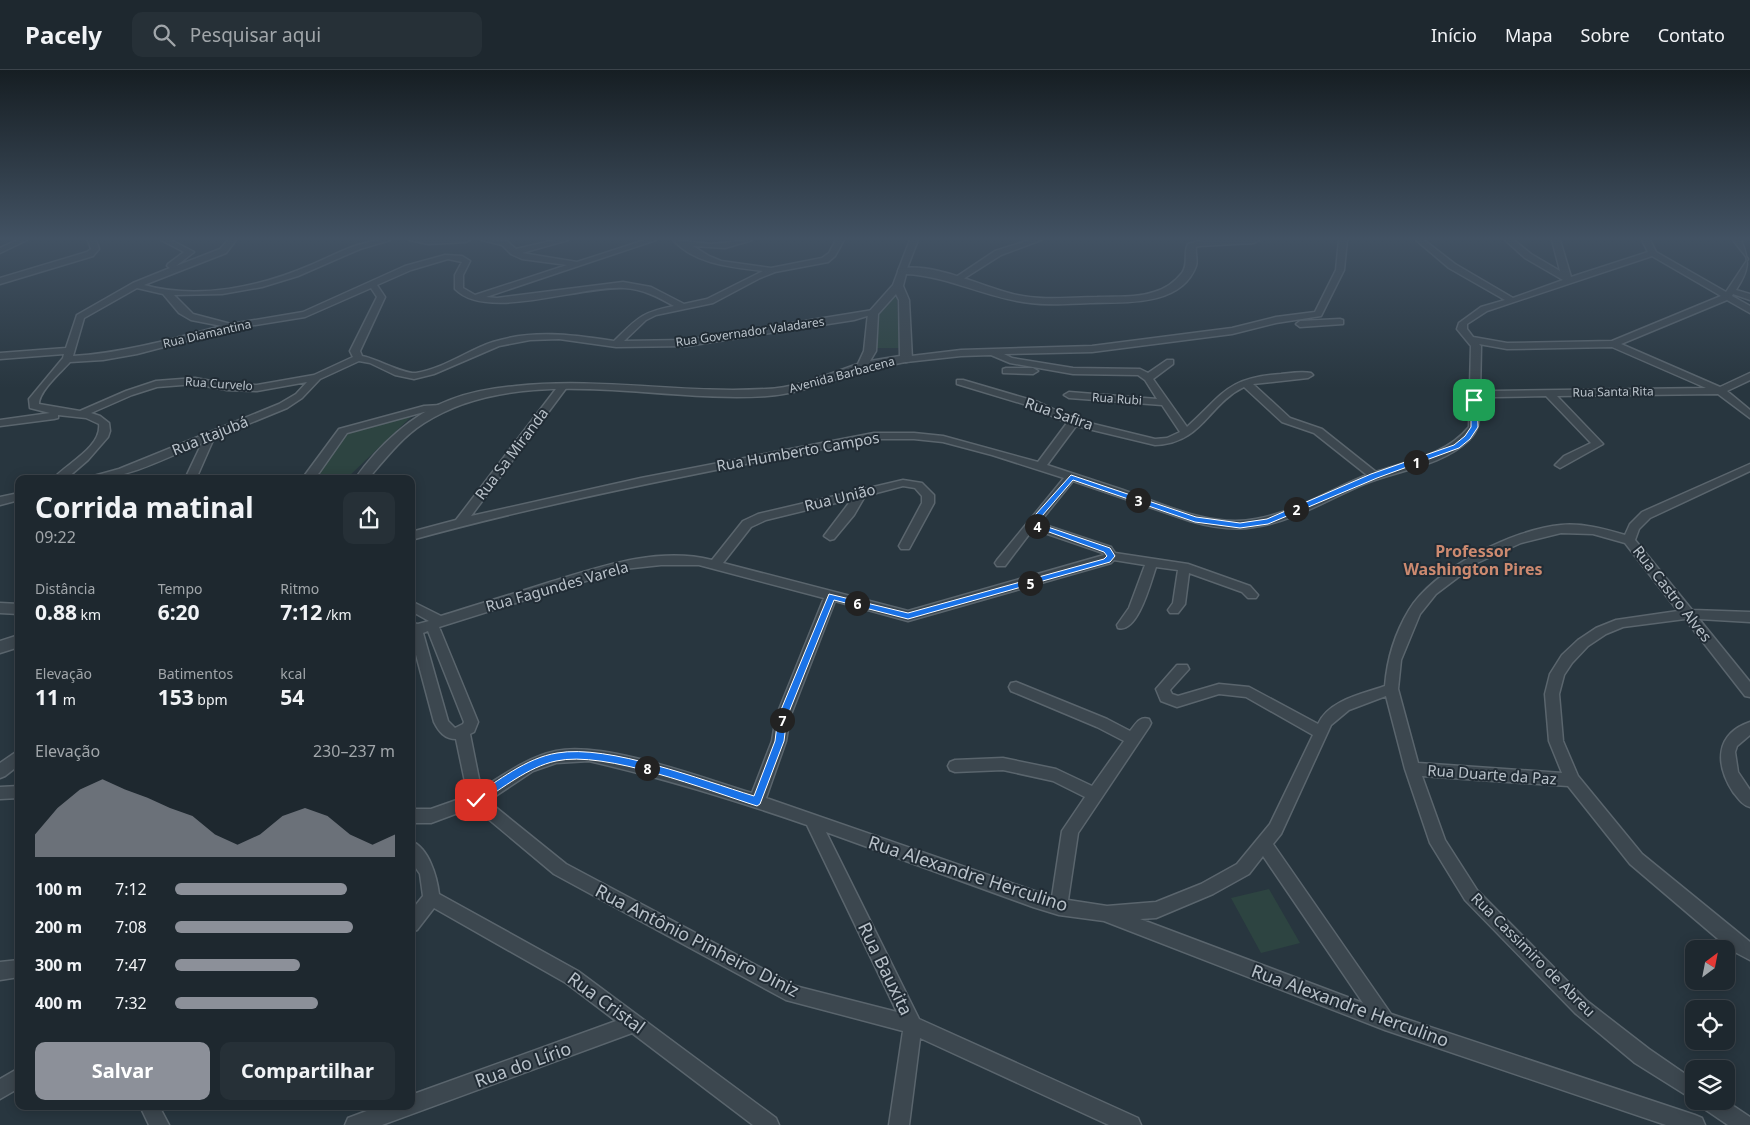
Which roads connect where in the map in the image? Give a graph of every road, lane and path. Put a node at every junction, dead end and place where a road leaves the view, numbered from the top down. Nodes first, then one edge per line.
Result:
1 (128, 289) edge
2 (154, 289) edge
3 (240, 289) edge
4 (363, 289) edge
5 (376, 289) edge
6 (459, 289) edge
7 (500, 289) edge
8 (590, 289) edge
9 (648, 289) edge
10 (732, 289) edge
11 (895, 289) edge
12 (899, 289) edge
13 (989, 289) edge
14 (1169, 289) edge
15 (1332, 289) edge
16 (1491, 289) edge
17 (1542, 289) edge
18 (1720, 289) edge
19 (1732, 289) edge
20 (166, 292) junction
21 (1729, 294) junction
22 (1750, 297) edge
23 (473, 298) junction
24 (1512, 301) junction
25 (681, 306) junction
26 (1750, 310) edge
27 (874, 313) junction
28 (1340, 322) dead end
29 (1262, 324) junction
30 (236, 325) junction
31 (1471, 339) junction
32 (616, 344) junction
33 (1614, 344) junction
34 (991, 351) junction
35 (68, 355) junction
36 (0, 356) edge
37 (358, 358) junction
38 (906, 359) junction
39 (1170, 362) dead end
40 (862, 367) junction
41 (1006, 371) dead end
42 (1074, 371) junction
43 (1308, 375) dead end
44 (1750, 376) edge
45 (317, 377) junction
46 (1148, 378) junction
47 (960, 382) dead end
48 (1246, 383) junction
49 (562, 387) junction
50 (1720, 391) junction
51 (1548, 393) junction
52 (1069, 396) dead end
53 (1474, 400) junction
54 (1164, 402) junction
55 (441, 408) junction
56 (67, 414) junction
57 (81, 414) junction
58 (1750, 415) edge
59 (1073, 422) junction
60 (0, 423) edge
61 (1186, 433) junction
62 (210, 436) junction
63 (1560, 465) dead end
64 (1040, 467) junction
65 (1750, 467) edge
66 (64, 475) edge
67 (108, 475) edge
68 (192, 475) edge
69 (311, 475) edge
70 (364, 475) edge
71 (1374, 476) junction
72 (1071, 477) junction
73 (862, 492) junction
74 (15, 497) edge
75 (0, 501) edge
76 (461, 521) junction
77 (1031, 524) junction
78 (415, 535) edge
79 (830, 536) dead end
80 (1629, 540) junction
81 (905, 546) dead end
82 (1111, 556) junction
83 (1152, 562) junction
84 (1001, 563) dead end
85 (715, 565) junction
86 (1184, 567) junction
87 (1252, 595) dead end
88 (832, 596) junction
89 (0, 608) edge
90 (415, 608) edge
91 (15, 609) edge
92 (1174, 610) dead end
93 (1686, 614) junction
94 (1750, 617) edge
95 (436, 623) junction
96 (1123, 625) dead end
97 (415, 629) edge
98 (415, 632) edge
99 (15, 642) edge
100 (0, 647) edge
101 (1182, 669) dead end
102 (1016, 687) dead end
103 (1392, 689) junction
104 (1750, 692) edge
105 (1144, 723) dead end
106 (1750, 728) edge
107 (462, 732) junction
108 (1320, 732) junction
109 (1132, 739) junction
110 (15, 759) edge
111 (955, 766) dead end
112 (1412, 769) junction
113 (0, 772) edge
114 (1572, 780) junction
115 (15, 792) edge
116 (0, 793) edge
117 (1095, 795) junction
118 (476, 800) junction
119 (1750, 800) edge
120 (757, 801) junction
121 (415, 816) edge
122 (813, 822) junction
123 (1264, 844) junction
124 (415, 854) edge
125 (432, 898) junction
126 (1059, 907) junction
127 (1104, 913) junction
128 (415, 919) edge
129 (1750, 952) edge
130 (15, 969) edge
131 (0, 971) edge
132 (1385, 1021) junction
133 (635, 1023) junction
134 (913, 1025) junction
135 (15, 1080) edge
136 (1685, 1085) edge
137 (0, 1090) edge
138 (415, 1104) edge
139 (151, 1110) edge
140 (397, 1110) edge
141 (1723, 1110) edge
142 (159, 1125) edge
143 (355, 1125) edge
144 (769, 1125) edge
145 (899, 1125) edge
146 (1131, 1125) edge
147 (1695, 1125) edge
148 (1745, 1125) edge

1 - 35 street
2 - 20 street
3 - 20 street
4 - 30 street, Rua Diamantina
5 - 37 street
6 - 23 street, Rua Diamantina
7 - 23 street
8 - 23 street
9 - 25 street
10 - 25 street
11 - 27 street
12 - 38 street
13 - 14 street
15 - 29 street
16 - 24 street
17 - 24 street, Rua Humberto Campos
18 - 21 street
19 - 21 street
20 - 30 street
21 - 22 street
21 - 26 street
21 - 33 street
24 - 31 street, Rua Humberto Campos
25 - 32 street
27 - 32 street, Rua Governador Valadares
27 - 40 street
28 - 29 street
29 - 34 street, Avenida Barbacena
30 - 35 street, Rua Diamantina
31 - 33 street
31 - 53 street, Rua Humberto Campos
32 - 37 street, Rua Governador Valadares
33 - 50 street
34 - 38 street, Avenida Barbacena
34 - 42 street
35 - 36 street, Rua Diamantina
35 - 56 street
37 - 45 street, Rua Curvelo
38 - 40 street, Avenida Barbacena
39 - 46 street
40 - 49 street, Avenida Barbacena
41 - 42 street
42 - 46 street
43 - 48 street, Rua Safira
44 - 50 street, Rua Santa Rita
45 - 57 street, Rua Curvelo
45 - 62 street, Rua Itajubá
46 - 54 street
47 - 59 street, Rua Safira
48 - 61 street, Rua Safira
48 - 71 street
49 - 55 street, Avenida Barbacena
49 - 76 street, Rua Sa Miranda
50 - 51 street, Rua Santa Rita
50 - 58 street
51 - 53 street, Rua Santa Rita
51 - 63 street
52 - 54 street, Rua Rubi
53 - 71 street, Rua Humberto Campos
54 - 61 street
55 - 69 street
55 - 70 street, Avenida Barbacena
56 - 57 street
56 - 60 street
57 - 66 street
59 - 61 street, Rua Safira
59 - 64 street
62 - 67 street, Rua Itajubá
62 - 68 street
64 - 72 street, Rua Humberto Campos
64 - 76 street, Rua Humberto Campos
65 - 80 street, Rua Castro Alves
71 - 72 street, Rua Humberto Campos
72 - 77 street
73 - 79 street
73 - 81 street, Rua União
73 - 85 street, Rua União
74 - 75 street
76 - 78 street, Rua Humberto Campos
77 - 82 street
77 - 84 street
80 - 93 street, Rua Castro Alves
80 - 103 street, Rua Cassimiro de Abreu
82 - 83 street
82 - 88 street, Rua Fagundes Varela
83 - 86 street
83 - 96 street
85 - 88 street, Rua Fagundes Varela
85 - 95 street, Rua Fagundes Varela
86 - 87 street
86 - 92 street
88 - 120 street
89 - 91 street
90 - 95 street
93 - 94 street
93 - 104 street, Rua Castro Alves
93 - 114 street
95 - 97 street, Rua Fagundes Varela
95 - 107 street
98 - 107 street
99 - 100 street
101 - 108 street
102 - 109 street
103 - 108 street
103 - 112 street, Rua Cassimiro de Abreu
105 - 109 street
106 - 119 street
107 - 118 street
108 - 123 street
109 - 117 street
110 - 113 street
111 - 117 street
112 - 114 street, Rua Duarte da Paz
112 - 136 street, Rua Cassimiro de Abreu
114 - 129 street
115 - 116 street
117 - 126 street
118 - 120 street, Rua Alexandre Herculino
118 - 121 street, Rua Alexandre Herculino
118 - 134 street, Rua Antônio Pinheiro Diniz
120 - 122 street, Rua Alexandre Herculino
122 - 126 street, Rua Alexandre Herculino
122 - 134 street, Rua Bauxita
123 - 127 street
123 - 132 street
124 - 125 street
125 - 128 street
125 - 133 street, Rua Cristal
126 - 127 street, Rua Alexandre Herculino
127 - 132 street, Rua Alexandre Herculino
130 - 131 street
132 - 147 street, Rua Alexandre Herculino
133 - 138 street, Rua do Lírio
133 - 144 street, Rua Cristal
134 - 145 street, Rua Bauxita
134 - 146 street, Rua Antônio Pinheiro Diniz
135 - 137 street
139 - 142 street
140 - 143 street
141 - 148 street

